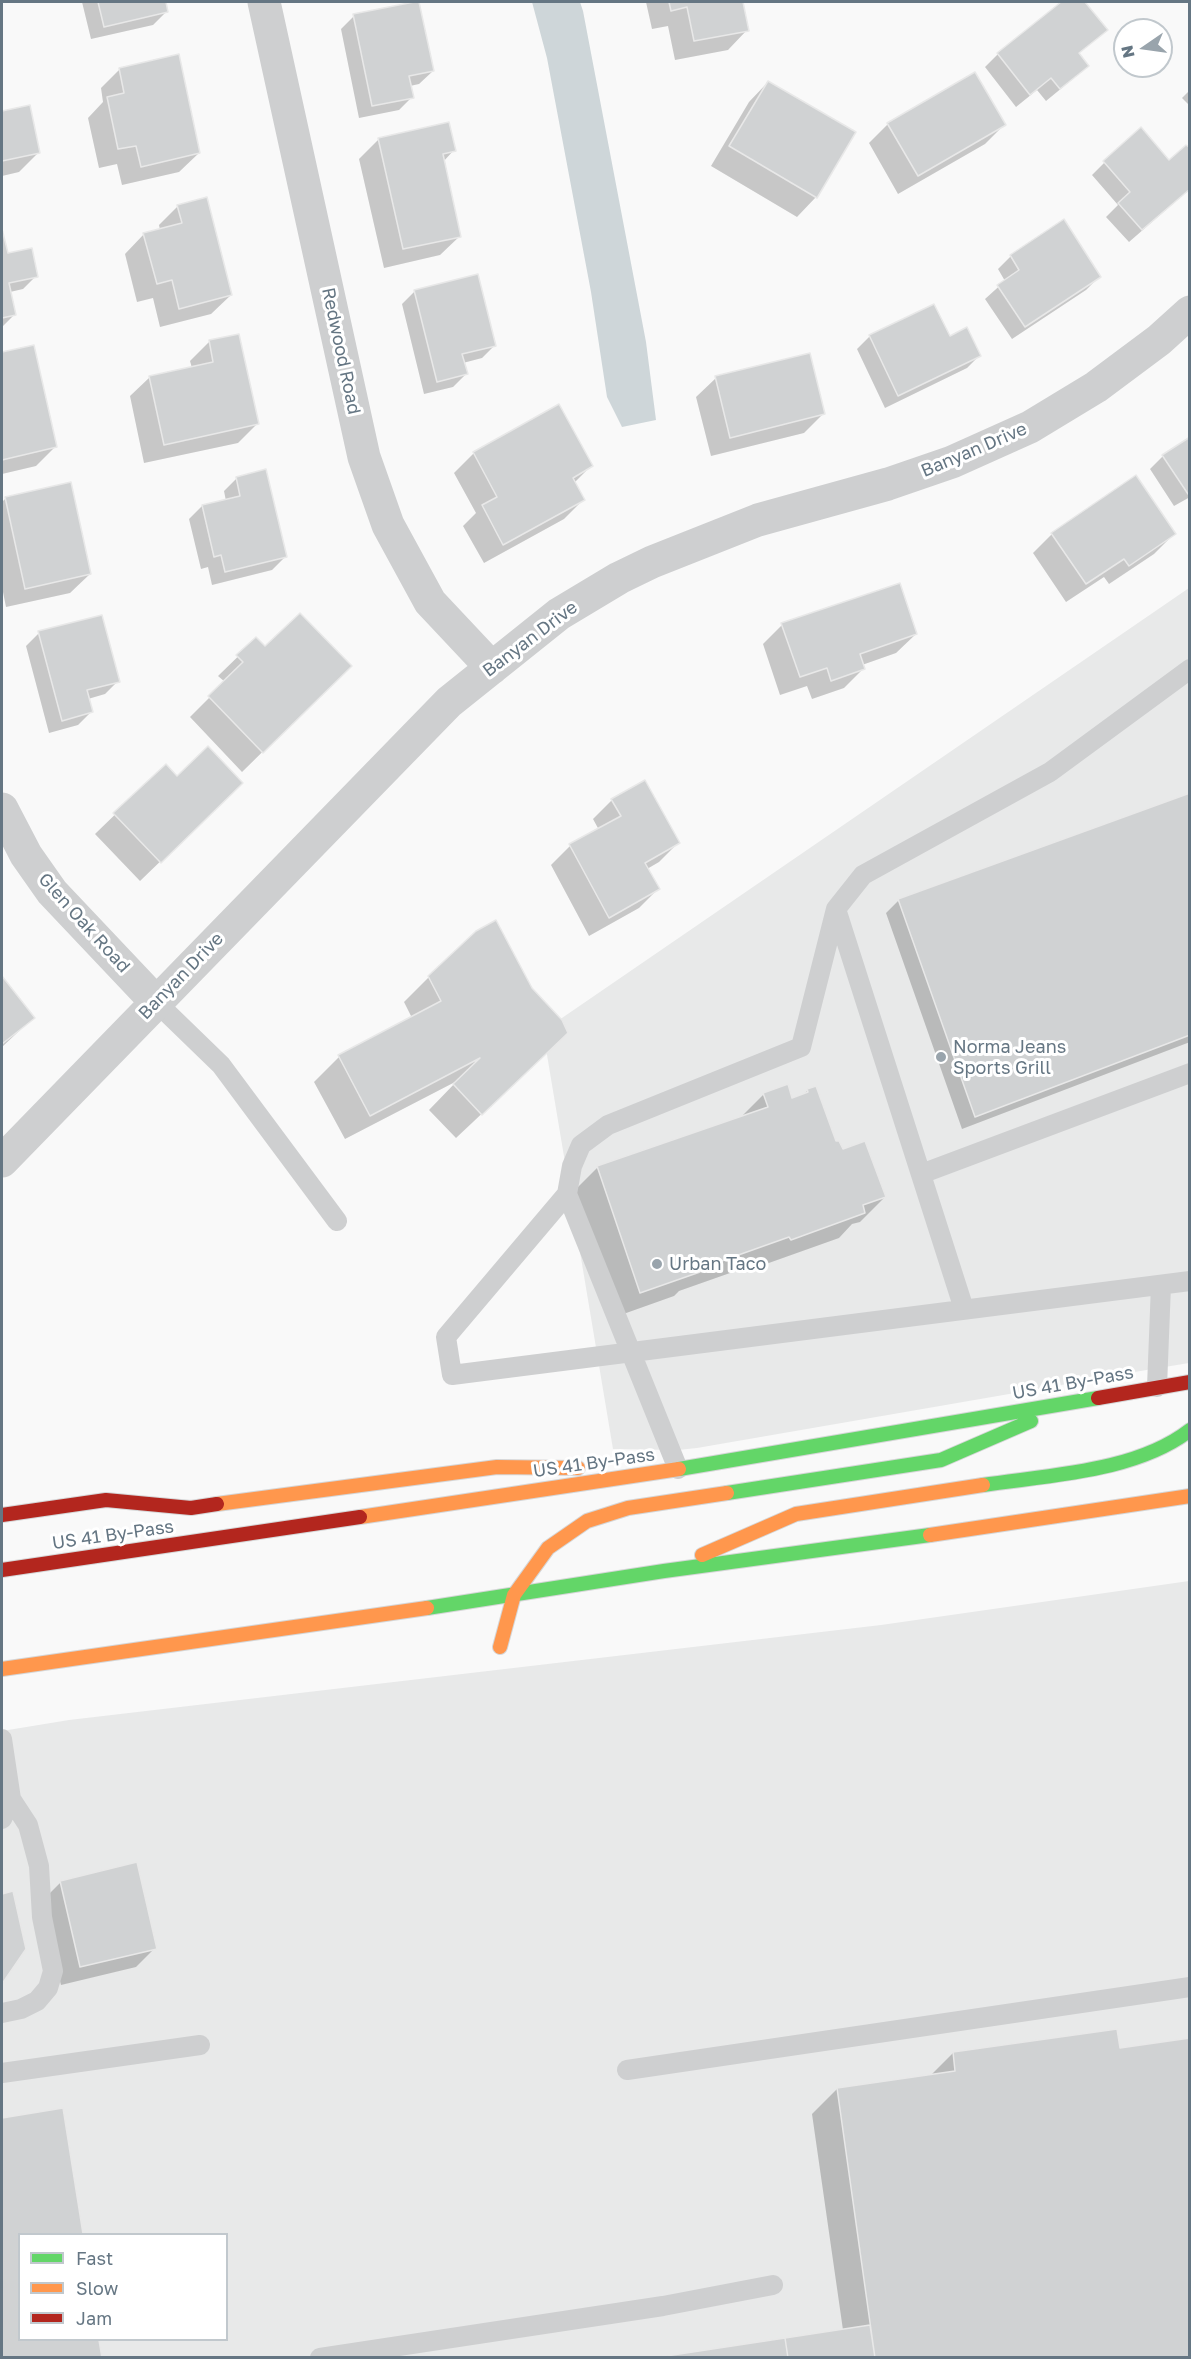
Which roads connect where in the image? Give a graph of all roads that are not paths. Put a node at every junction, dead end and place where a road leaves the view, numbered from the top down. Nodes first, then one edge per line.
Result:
1 (264, 2) edge
2 (1190, 312) edge
3 (492, 668) junction
4 (1190, 669) edge
5 (2, 809) edge
6 (836, 909) junction
7 (156, 1002) junction
8 (1190, 1073) edge
9 (2, 1161) edge
10 (921, 1174) junction
11 (567, 1194) junction
12 (337, 1221) dead end
13 (1190, 1281) edge
14 (1161, 1285) junction
15 (964, 1309) junction
16 (630, 1352) junction
17 (1190, 1382) edge
18 (1157, 1387) junction
19 (1073, 1402) junction
20 (1190, 1430) edge
21 (678, 1469) junction
22 (1190, 1496) edge
23 (2, 1515) edge
24 (2, 1570) edge
25 (664, 1571) junction
26 (514, 1595) junction
27 (500, 1647) dead end
28 (2, 1669) edge
29 (2, 1739) edge
30 (10, 1799) junction
31 (2, 1819) edge
32 (1190, 1987) edge
33 (2, 2013) edge
34 (200, 2045) dead end
35 (627, 2070) dead end
36 (2, 2073) edge
37 (773, 2285) dead end
38 (320, 2358) edge

1 - 3 street, Redwood Road
2 - 3 street, Banyan Drive
3 - 7 street, Banyan Drive
4 - 6 lane
5 - 7 street, Glen Oak Road
6 - 10 lane
6 - 11 lane
7 - 9 street, Banyan Drive
7 - 12 lane
8 - 10 lane
10 - 15 lane
11 - 16 lane
11 - 16 lane
13 - 14 lane
14 - 15 lane
14 - 18 lane
15 - 16 lane
16 - 21 lane
17 - 18 main road, US 41 By-Pass
18 - 19 main road, US 41 By-Pass
19 - 21 main road, US 41 By-Pass
19 - 26 main road
20 - 25 main road
21 - 23 main road
21 - 24 main road, US 41 By-Pass
22 - 25 main road
25 - 26 main road
26 - 27 main road
26 - 28 main road
29 - 30 lane
30 - 31 lane
30 - 33 lane
32 - 35 lane
34 - 36 lane
37 - 38 lane

